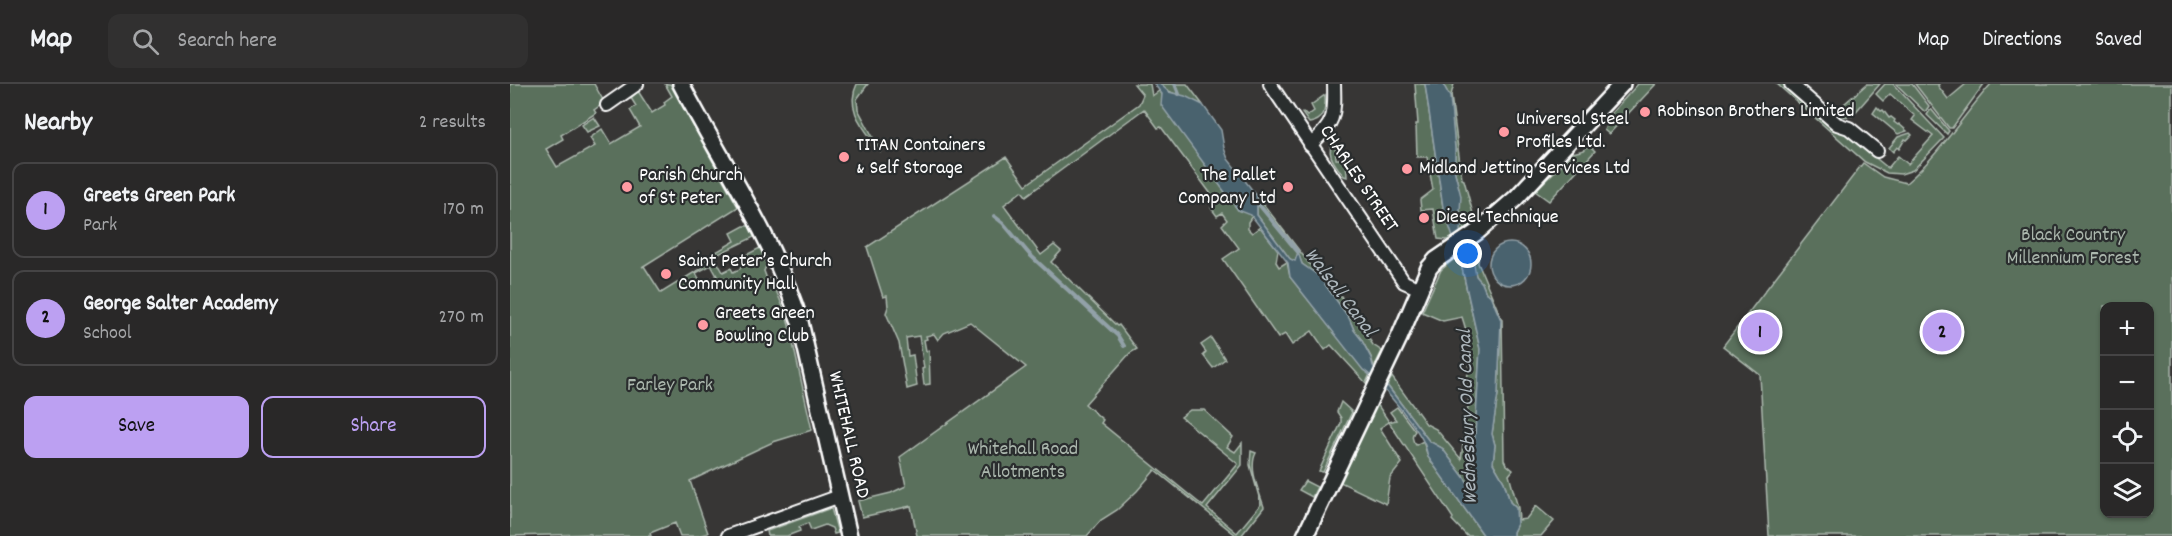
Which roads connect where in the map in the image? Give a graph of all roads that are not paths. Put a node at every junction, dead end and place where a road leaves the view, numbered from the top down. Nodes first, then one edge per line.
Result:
1 (637, 84) edge
2 (681, 84) edge
3 (1270, 84) edge
4 (1334, 84) edge
5 (1622, 84) edge
6 (1791, 84) edge
7 (608, 105) dead end
8 (1310, 145) junction
9 (1877, 151) dead end
10 (1420, 289) junction
11 (840, 496) junction
12 (728, 536) edge
13 (849, 536) edge
14 (1305, 536) edge

1 - 7 street
2 - 11 main road, WHITEHALL ROAD
3 - 8 street, CHARLES STREET
4 - 8 street
5 - 10 main road
6 - 9 street
8 - 10 street, CHARLES STREET
10 - 14 main road
11 - 12 street
11 - 13 main road, WHITEHALL ROAD

